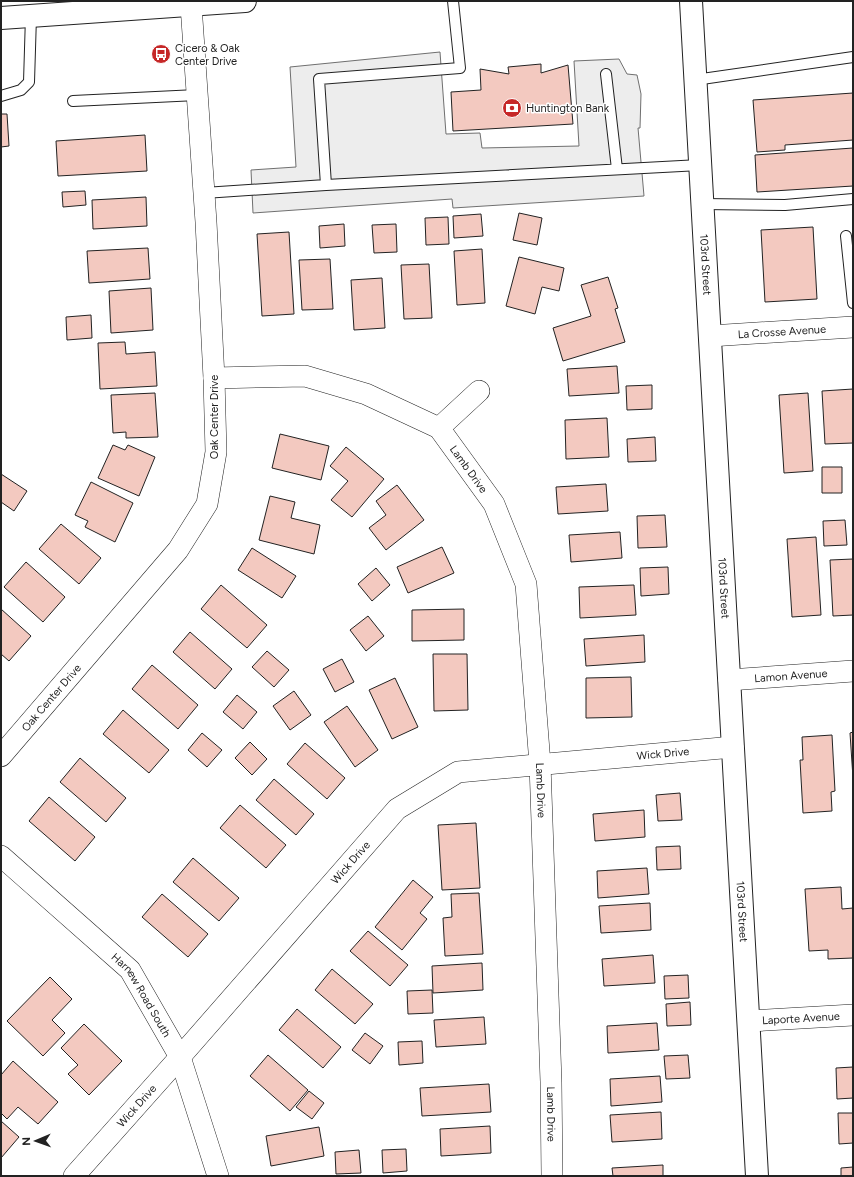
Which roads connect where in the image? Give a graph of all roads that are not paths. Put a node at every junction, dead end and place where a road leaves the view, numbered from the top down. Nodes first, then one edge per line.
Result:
1 (245, 1) edge
2 (453, 1) edge
3 (691, 1) edge
4 (191, 5) junction
5 (112, 6) edge
6 (31, 16) junction
7 (1, 18) edge
8 (853, 57) edge
9 (606, 74) dead end
10 (695, 80) junction
11 (197, 95) junction
12 (1, 96) edge
13 (72, 101) dead end
14 (700, 165) junction
15 (617, 169) junction
16 (326, 185) junction
17 (204, 193) junction
18 (853, 198) edge
19 (702, 204) junction
20 (846, 236) dead end
21 (853, 303) edge
22 (853, 327) edge
23 (710, 336) junction
24 (214, 378) junction
25 (479, 391) dead end
26 (439, 428) junction
27 (853, 671) edge
28 (729, 680) junction
29 (733, 747) junction
30 (1, 756) edge
31 (540, 764) junction
32 (1, 856) edge
33 (853, 1015) edge
34 (749, 1022) junction
35 (180, 1057) junction
36 (74, 1176) edge
37 (218, 1176) edge
38 (552, 1176) edge
39 (757, 1176) edge

1 - 4 main road
2 - 16 lane
3 - 10 main road, 103rd Street
4 - 5 main road
4 - 11 street, Oak Center Drive
5 - 6 main road
6 - 7 main road
6 - 12 lane
8 - 10 lane
9 - 15 lane
10 - 14 main road, 103rd Street
11 - 13 lane
11 - 17 street, Oak Center Drive
14 - 15 lane
14 - 19 main road, 103rd Street
15 - 16 lane
16 - 17 lane
17 - 24 street, Oak Center Drive
18 - 19 lane
19 - 23 main road, 103rd Street
20 - 21 lane
22 - 23 street, La Crosse Avenue
23 - 28 main road, 103rd Street
24 - 26 street, Lamb Drive
24 - 30 street, Oak Center Drive
25 - 26 street
26 - 31 street, Lamb Drive
27 - 28 street, Lamon Avenue
28 - 29 main road, 103rd Street
29 - 31 street, Wick Drive
29 - 34 main road, 103rd Street
31 - 35 street, Wick Drive
31 - 38 street, Lamb Drive
32 - 35 street, Harnew Road South
33 - 34 street, Laporte Avenue
34 - 39 main road, 103rd Street
35 - 36 street, Wick Drive
35 - 37 street, Harnew Road South

